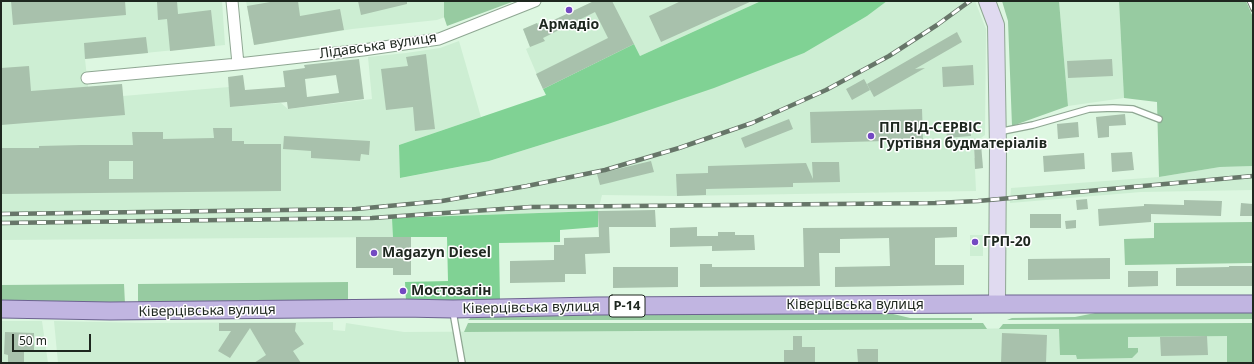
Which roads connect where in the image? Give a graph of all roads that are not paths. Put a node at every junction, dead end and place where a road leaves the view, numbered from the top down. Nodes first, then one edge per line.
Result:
1 (232, 1) edge
2 (535, 1) edge
3 (987, 1) edge
4 (238, 64) junction
5 (87, 78) dead end
6 (1159, 119) dead end
7 (998, 132) junction
8 (997, 304) junction
9 (1253, 304) edge
10 (1, 309) edge
11 (453, 309) junction
12 (462, 363) edge

1 - 4 street
2 - 4 street, Лідавська вулиця
3 - 7 main road
4 - 5 street, Лідавська вулиця
6 - 7 lane
7 - 8 main road
8 - 9 main road, Ківерцівська вулиця / Р-14
8 - 11 main road, Ківерцівська вулиця / Р-14
10 - 11 main road, Ківерцівська вулиця / Р-14
11 - 12 lane

